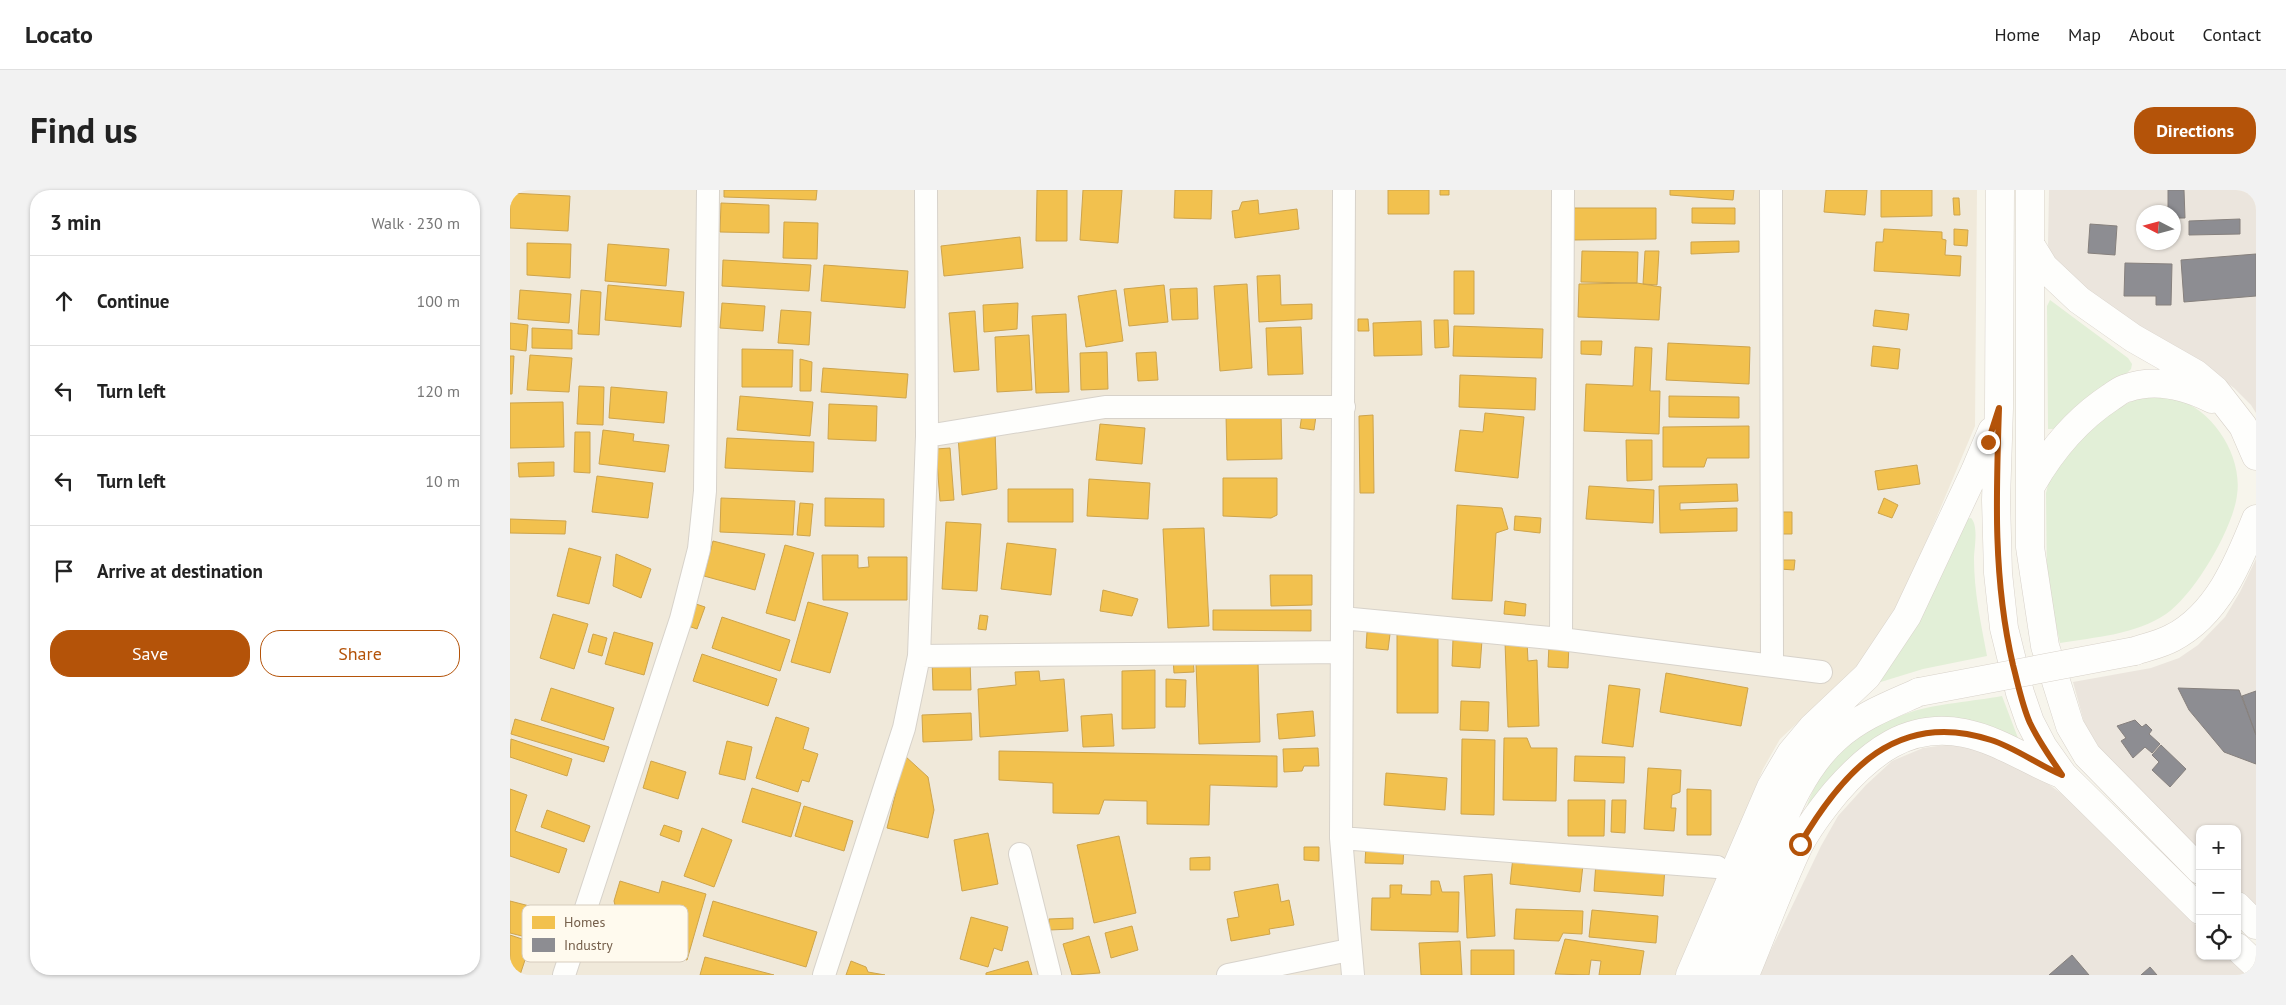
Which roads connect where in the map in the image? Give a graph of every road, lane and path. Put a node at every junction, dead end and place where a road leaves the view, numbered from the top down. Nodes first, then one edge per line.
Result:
1 (708, 190) edge
2 (926, 190) edge
3 (1344, 190) edge
4 (1563, 190) edge
5 (1771, 190) edge
6 (2000, 190) edge
7 (2030, 190) edge
8 (2030, 244) junction
9 (1344, 407) junction
10 (1999, 408) junction
11 (2232, 410) junction
12 (927, 436) junction
13 (2256, 456) edge
14 (2032, 484) junction
15 (2256, 519) edge
16 (1342, 618) junction
17 (1561, 639) junction
18 (1340, 652) junction
19 (919, 656) junction
20 (1772, 665) junction
21 (1821, 672) dead end
22 (2062, 775) junction
23 (1341, 838) junction
24 (1020, 854) dead end
25 (2196, 866) edge
26 (1717, 867) dead end
27 (587, 905) edge
28 (2196, 906) edge
29 (2241, 910) edge
30 (2256, 925) edge
31 (1349, 950) junction
32 (2241, 951) edge
33 (568, 962) edge
34 (2256, 965) edge
35 (564, 975) edge
36 (824, 975) edge
37 (1050, 975) edge
38 (1228, 975) edge
39 (1353, 975) edge
40 (1690, 975) edge
41 (1717, 975) edge
42 (1744, 975) edge

1 - 27 street
2 - 12 street
3 - 9 street
4 - 17 street
5 - 20 street
6 - 10 main road
7 - 8 main road
8 - 11 main road
8 - 14 main road
9 - 12 street
9 - 16 street
10 - 22 main road
10 - 40 main road
11 - 13 main road
11 - 14 main road
12 - 19 street
14 - 25 main road
15 - 41 main road, bridge
16 - 17 street
16 - 18 street
17 - 20 street
18 - 19 street
18 - 23 street
19 - 36 street
20 - 21 street
22 - 28 main road
22 - 42 main road
23 - 26 street
23 - 31 street
24 - 37 street
29 - 30 main road
31 - 38 street
31 - 39 street
32 - 34 main road
33 - 35 street

